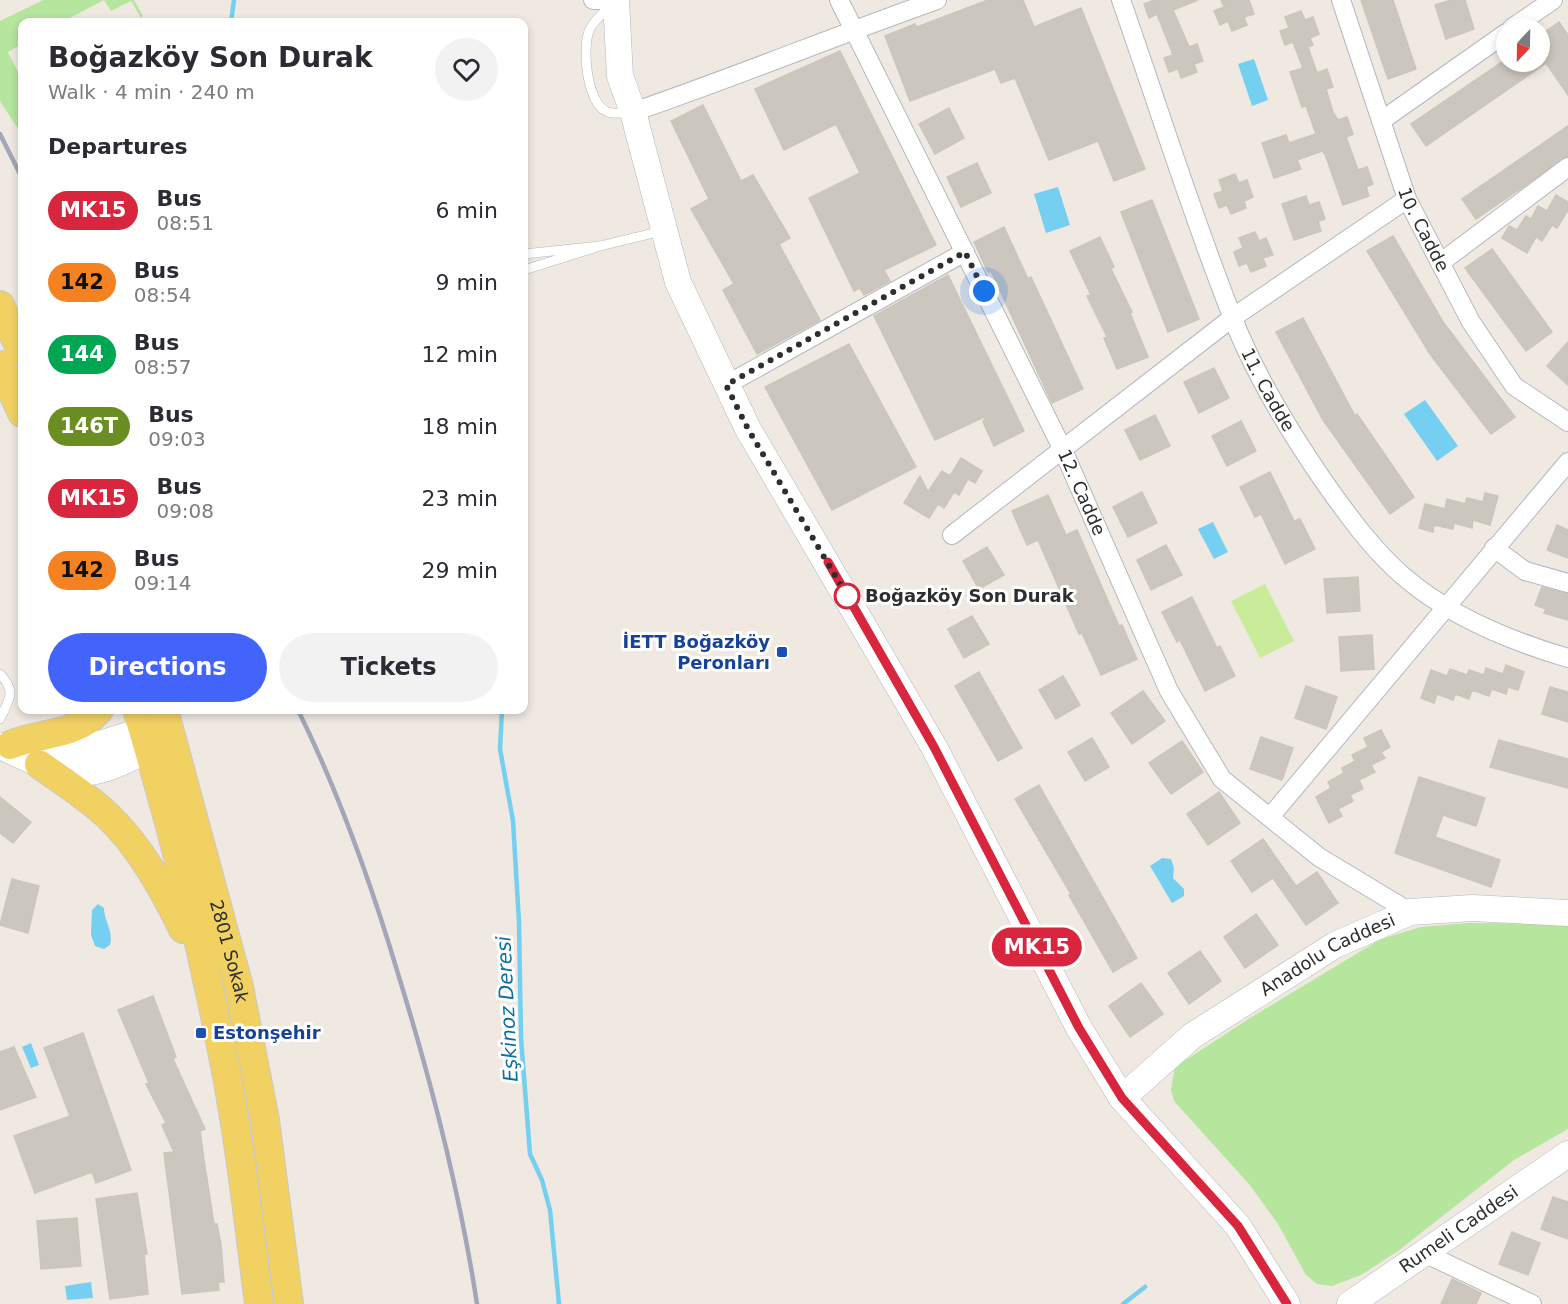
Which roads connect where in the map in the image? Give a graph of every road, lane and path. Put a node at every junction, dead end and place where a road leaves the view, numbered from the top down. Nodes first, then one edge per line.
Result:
1 (593, 0) edge
2 (609, 0) edge
3 (616, 0) edge
4 (634, 0) edge
5 (839, 0) edge
6 (937, 0) edge
7 (1120, 0) edge
8 (1341, 0) edge
9 (1553, 0) edge
10 (1527, 18) edge
11 (852, 30) junction
12 (1496, 40) edge
13 (633, 112) junction
14 (1381, 121) junction
15 (1568, 167) edge
16 (1407, 200) junction
17 (662, 231) junction
18 (600, 246) junction
19 (965, 252) junction
20 (528, 254) edge
21 (1440, 263) junction
22 (528, 269) edge
23 (0, 305) edge
24 (1232, 318) junction
25 (18, 344) edge
26 (0, 365) edge
27 (726, 385) junction
28 (18, 404) edge
29 (1568, 422) edge
30 (1062, 448) junction
31 (1568, 462) edge
32 (952, 535) dead end
33 (1494, 548) junction
34 (1568, 583) edge
35 (1444, 607) junction
36 (1568, 658) edge
37 (0, 674) edge
38 (95, 714) edge
39 (153, 726) edge
40 (2, 739) edge
41 (39, 764) junction
42 (1270, 817) junction
43 (1410, 912) junction
44 (1568, 914) edge
45 (204, 971) junction
46 (1122, 1098) junction
47 (1568, 1154) edge
48 (1426, 1254) junction
49 (259, 1304) edge
50 (289, 1304) edge
51 (1287, 1304) edge
52 (1350, 1304) edge
53 (1532, 1304) edge

1 - 2 street
3 - 13 street
4 - 13 street
5 - 11 street, 12. Cadde
6 - 11 street
7 - 24 street, 11. Cadde
8 - 14 street, 10. Cadde
9 - 10 street
11 - 13 street
11 - 19 street, 12. Cadde
12 - 14 street
13 - 17 street
14 - 16 street, 10. Cadde
15 - 21 street
16 - 21 street, 10. Cadde
16 - 24 street
17 - 18 lane
17 - 27 street
18 - 20 lane
18 - 22 lane
19 - 27 street
19 - 30 street, 12. Cadde
21 - 29 street, 10. Cadde
23 - 25 main road
24 - 30 street
24 - 35 street, 11. Cadde
26 - 28 main road
27 - 46 street
30 - 32 street
30 - 42 street, 12. Cadde
31 - 33 street
33 - 34 street
33 - 35 street
35 - 36 street, 11. Cadde
35 - 42 street
37 - 40 lane
38 - 40 main road
39 - 40 street
39 - 41 street
39 - 45 main road, 2801 Sokak
39 - 50 main road, 2801 Sokak
40 - 41 street
41 - 45 main road
42 - 43 street, 12. Cadde
43 - 44 street, Anadolu Caddesi
43 - 46 street, Anadolu Caddesi
45 - 49 main road, 2801 Sokak
46 - 51 street
47 - 48 street, Rumeli Caddesi
48 - 52 street, Rumeli Caddesi
48 - 53 street

